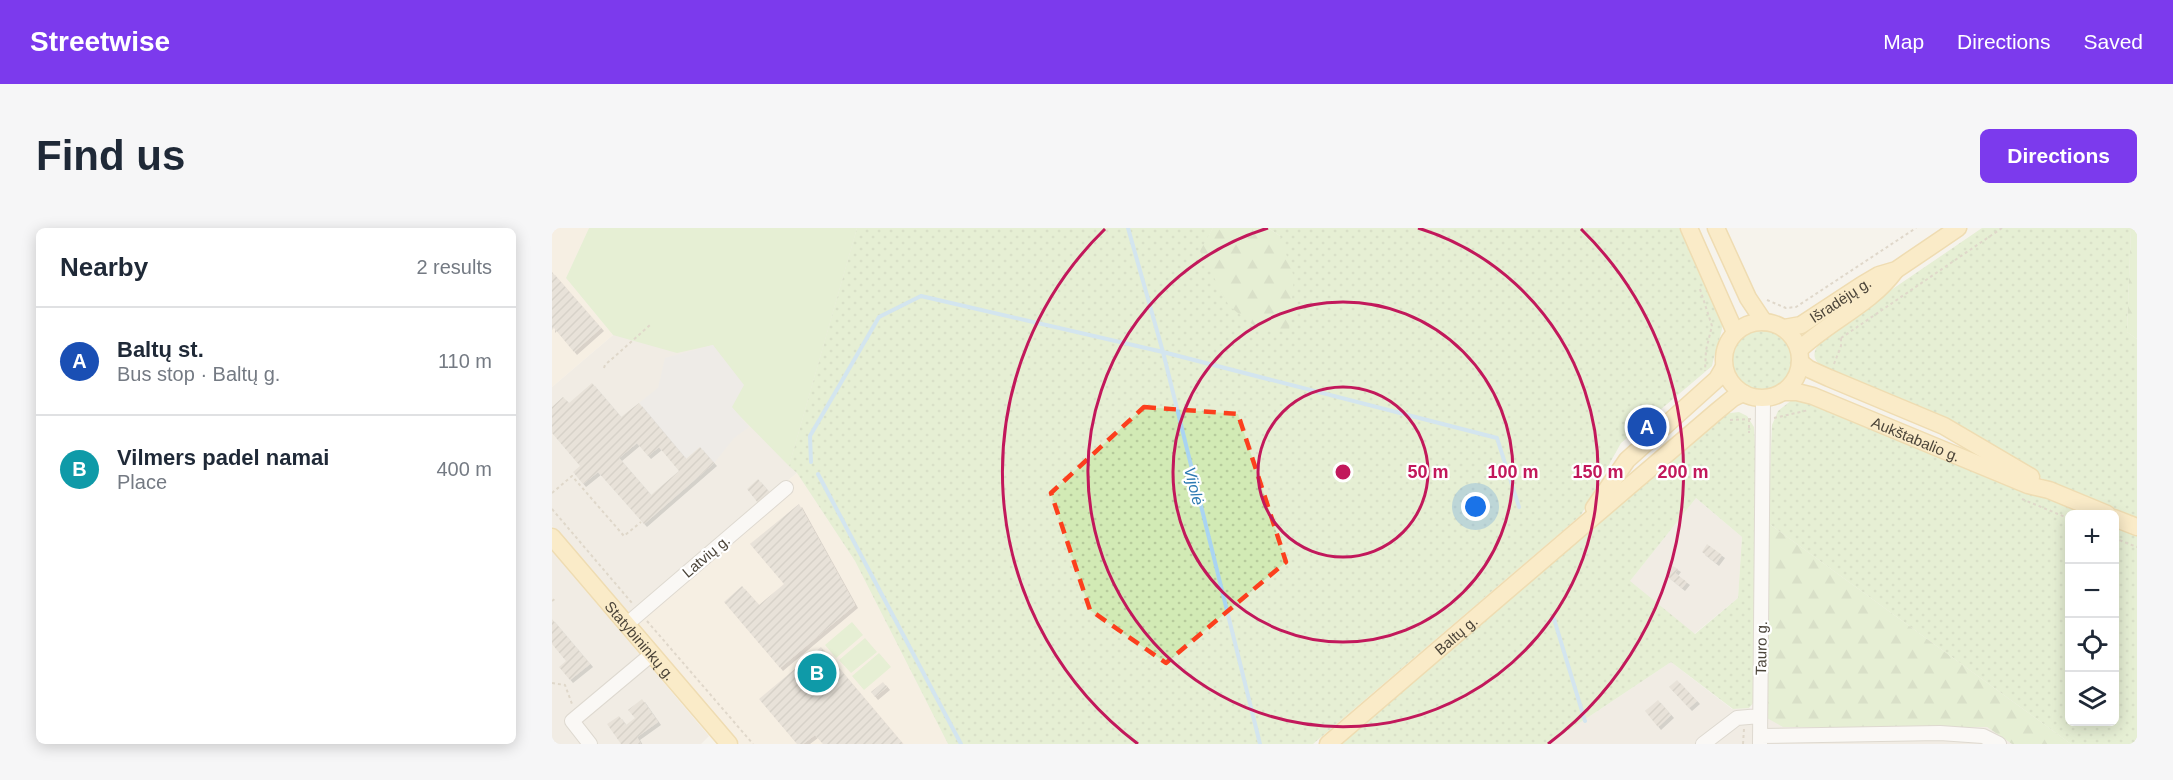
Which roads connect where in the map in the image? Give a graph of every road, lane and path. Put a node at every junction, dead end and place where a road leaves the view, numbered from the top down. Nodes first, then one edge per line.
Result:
1 (1689, 228) edge
2 (1716, 228) edge
3 (1916, 228) edge
4 (1958, 228) edge
5 (2002, 228) edge
6 (1896, 270) junction
7 (1765, 299) dead end
8 (1706, 309) dead end
9 (1764, 322) junction
10 (650, 325) dead end
11 (1784, 328) junction
12 (1735, 332) junction
13 (1841, 346) dead end
14 (1800, 356) junction
15 (1724, 367) junction
16 (604, 368) dead end
17 (1702, 376) dead end
18 (1783, 392) junction
19 (1743, 393) junction
20 (1763, 399) junction
21 (786, 488) dead end
22 (2049, 490) junction
23 (552, 493) edge
24 (552, 509) edge
25 (2097, 510) edge
26 (2119, 520) edge
27 (641, 522) dead end
28 (1582, 526) junction
29 (2137, 527) edge
30 (552, 537) edge
31 (2119, 540) edge
32 (2137, 547) edge
33 (556, 598) dead end
34 (552, 601) edge
35 (640, 612) junction
36 (627, 624) junction
37 (652, 654) junction
38 (552, 683) edge
39 (580, 713) junction
40 (1760, 716) junction
41 (1760, 740) edge
42 (590, 744) edge
43 (729, 744) edge
44 (753, 744) edge
45 (1328, 744) edge
46 (1703, 744) edge
47 (1999, 744) edge

1 - 12 main road
2 - 9 main road
3 - 7 path
4 - 6 main road, Išradėjų g.
5 - 13 path
6 - 11 main road, Išradėjų g.
6 - 14 main road, Išradėjų g.
8 - 17 path
9 - 11 main road
9 - 12 main road
10 - 16 path
11 - 14 main road
12 - 15 main road
14 - 18 main road
14 - 22 main road, Aukštabalio g.
15 - 19 main road
15 - 28 main road, Baltų g.
18 - 20 main road
18 - 22 main road, Aukštabalio g.
19 - 20 main road
19 - 28 main road, Baltų g.
20 - 40 street, Tauro g.
21 - 35 street, Latvių g.
22 - 25 main road, Aukštabalio g.
23 - 27 path
24 - 35 path
26 - 29 main road
28 - 45 main road, Baltų g.
30 - 36 main road, Statybininkų g.
31 - 32 path
33 - 34 path
35 - 36 street, Latvių g.
35 - 44 path
36 - 37 main road, Statybininkų g.
37 - 39 street
37 - 43 main road, Statybininkų g.
38 - 39 path
39 - 42 street
40 - 41 street, Tauro g.
40 - 46 street
41 - 47 street

